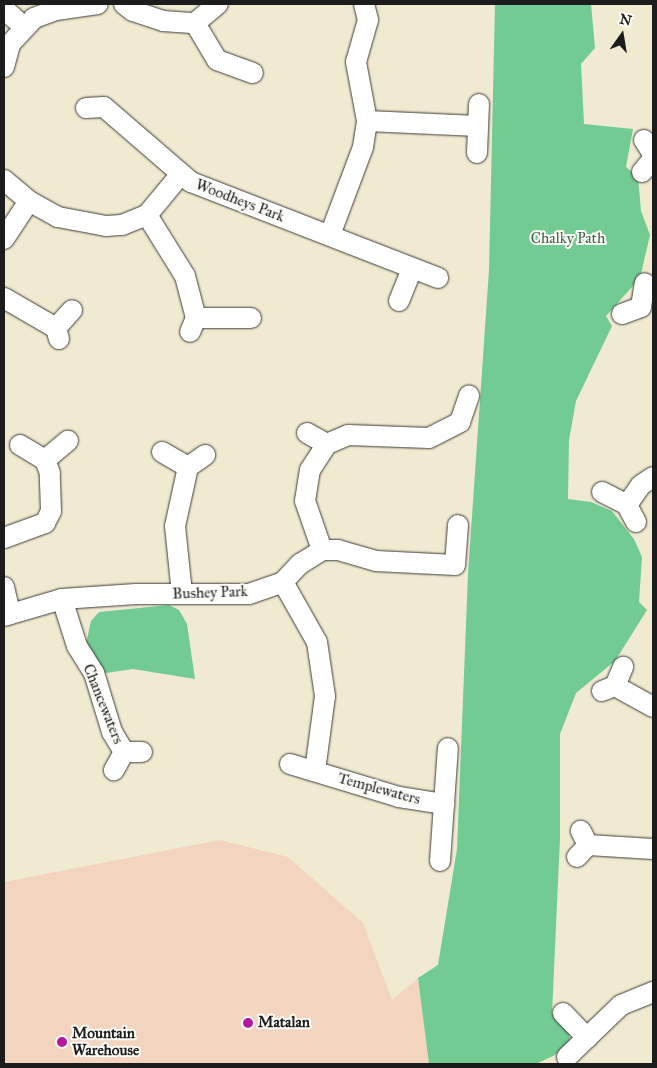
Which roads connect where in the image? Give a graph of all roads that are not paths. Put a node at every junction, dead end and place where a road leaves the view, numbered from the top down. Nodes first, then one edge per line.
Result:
1 (98, 4) edge
2 (124, 4) edge
3 (218, 4) edge
4 (364, 4) edge
5 (4, 9) edge
6 (195, 23) junction
7 (23, 26) junction
8 (4, 67) edge
9 (252, 75) dead end
10 (479, 104) dead end
11 (86, 108) dead end
12 (367, 121) junction
13 (478, 126) junction
14 (477, 153) dead end
15 (181, 174) junction
16 (4, 180) edge
17 (28, 201) junction
18 (147, 215) junction
19 (330, 235) junction
20 (4, 239) edge
21 (412, 268) junction
22 (438, 278) dead end
23 (645, 283) dead end
24 (4, 298) edge
25 (399, 302) dead end
26 (72, 310) dead end
27 (647, 311) edge
28 (622, 314) dead end
29 (251, 318) dead end
30 (469, 396) dead end
31 (307, 433) dead end
32 (68, 442) dead end
33 (327, 444) junction
34 (20, 445) dead end
35 (162, 452) dead end
36 (205, 455) dead end
37 (45, 460) junction
38 (188, 467) junction
39 (653, 477) edge
40 (602, 492) dead end
41 (458, 525) dead end
42 (4, 538) edge
43 (322, 550) junction
44 (284, 582) junction
45 (4, 587) edge
46 (182, 594) junction
47 (62, 599) junction
48 (7, 615) edge
49 (623, 667) dead end
50 (653, 707) edge
51 (448, 748) dead end
52 (290, 764) dead end
53 (114, 770) dead end
54 (315, 771) junction
55 (444, 804) junction
56 (582, 844) dead end
57 (653, 849) edge
58 (440, 861) dead end
59 (653, 992) edge
60 (563, 1013) dead end
61 (587, 1038) junction
62 (568, 1057) dead end

1 - 7 street
2 - 6 street
3 - 6 street
4 - 12 street
5 - 7 street
6 - 9 street
7 - 8 street
10 - 13 street
11 - 15 street, Woodheys Park
12 - 13 street
12 - 19 street
13 - 14 street
15 - 18 street
15 - 19 street, Woodheys Park
16 - 17 street
17 - 18 street
17 - 20 street
18 - 29 street
19 - 21 street, Woodheys Park
21 - 22 street, Woodheys Park
21 - 25 street
23 - 27 street
24 - 26 street
27 - 28 street
30 - 33 street
31 - 33 street
32 - 37 street
33 - 43 street
34 - 37 street
35 - 38 street
36 - 38 street
37 - 42 street
38 - 46 street
39 - 40 street
41 - 43 street
43 - 44 street, Bushey Park
44 - 46 street, Bushey Park
44 - 54 street
45 - 48 street
46 - 47 street, Bushey Park
47 - 48 street, Bushey Park
47 - 53 street, Chancewaters
49 - 50 street
51 - 55 street
52 - 54 street, Templewaters
54 - 55 street, Templewaters
55 - 58 street
56 - 57 street
59 - 61 street
60 - 61 street
61 - 62 street

